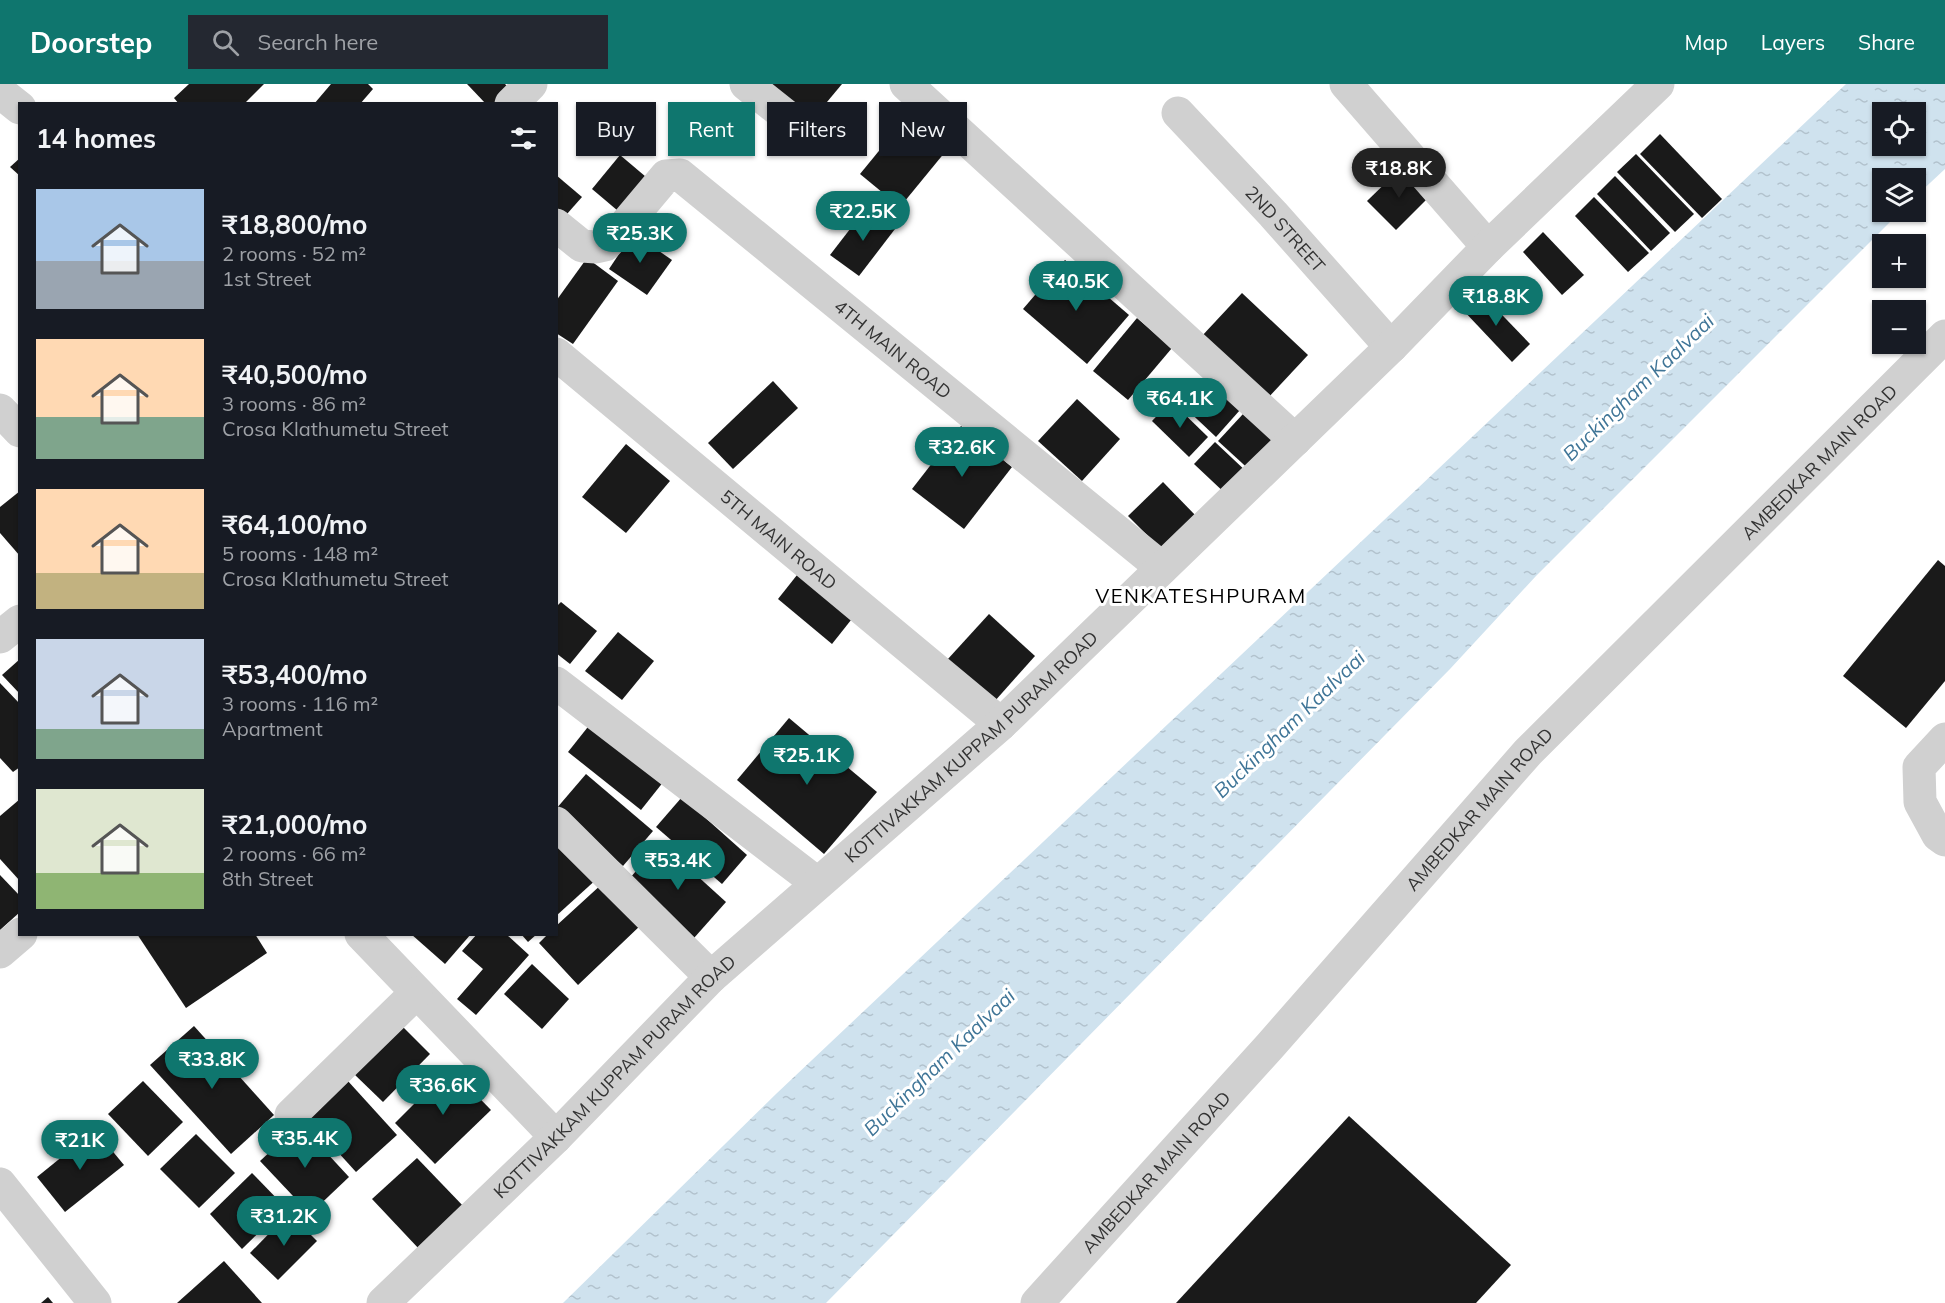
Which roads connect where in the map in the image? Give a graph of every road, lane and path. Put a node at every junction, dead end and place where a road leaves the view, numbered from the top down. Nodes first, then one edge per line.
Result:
1 (531, 84) edge
2 (746, 84) edge
3 (906, 84) edge
4 (1346, 84) edge
5 (1658, 84) edge
6 (0, 92) edge
7 (513, 102) edge
8 (769, 102) edge
9 (18, 106) edge
10 (1178, 113) dead end
11 (558, 227) edge
12 (1488, 247) junction
13 (1945, 336) edge
14 (1391, 347) junction
15 (558, 356) edge
16 (0, 410) edge
17 (18, 429) edge
18 (1295, 440) junction
19 (1162, 568) junction
20 (18, 623) edge
21 (0, 637) edge
22 (558, 685) edge
23 (1000, 724) junction
24 (1945, 738) edge
25 (558, 825) edge
26 (1945, 840) edge
27 (818, 883) junction
28 (19, 936) edge
29 (363, 936) edge
30 (0, 952) edge
31 (711, 977) junction
32 (416, 993) junction
33 (291, 1115) dead end
34 (556, 1137) junction
35 (0, 1184) edge
36 (95, 1303) edge
37 (383, 1303) edge
38 (1037, 1303) edge

1 - 7 street
2 - 8 street
3 - 18 street
4 - 12 street
5 - 12 street, KOTTIVAKKAM KUPPAM PURAM ROAD
6 - 9 street
10 - 14 street, 2ND STREET
11 - 19 street, 4TH MAIN ROAD
12 - 14 street, KOTTIVAKKAM KUPPAM PURAM ROAD
13 - 38 street, AMBEDKAR MAIN ROAD
14 - 18 street, KOTTIVAKKAM KUPPAM PURAM ROAD
15 - 23 street, 5TH MAIN ROAD
16 - 17 street
18 - 19 street, KOTTIVAKKAM KUPPAM PURAM ROAD
19 - 23 street, KOTTIVAKKAM KUPPAM PURAM ROAD
20 - 21 street
22 - 27 street
23 - 27 street, KOTTIVAKKAM KUPPAM PURAM ROAD
24 - 26 street
25 - 31 street
27 - 31 street, KOTTIVAKKAM KUPPAM PURAM ROAD
28 - 30 street
29 - 32 street
31 - 34 street, KOTTIVAKKAM KUPPAM PURAM ROAD
32 - 33 street
32 - 34 street
34 - 37 street, KOTTIVAKKAM KUPPAM PURAM ROAD
35 - 36 street

